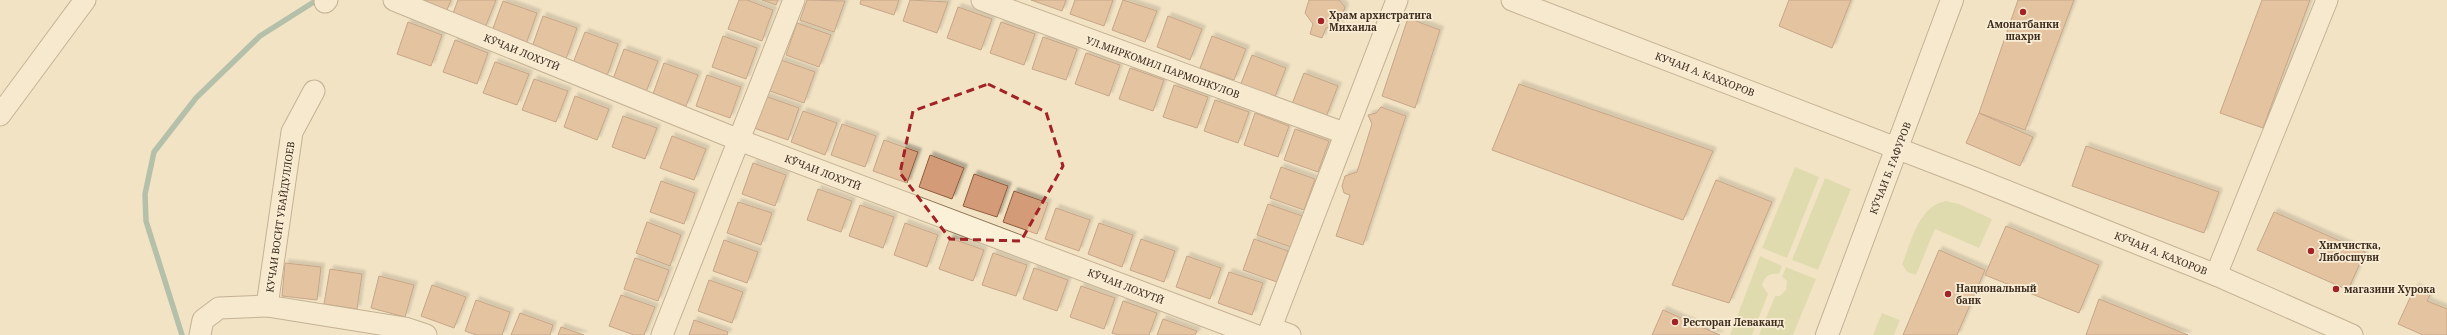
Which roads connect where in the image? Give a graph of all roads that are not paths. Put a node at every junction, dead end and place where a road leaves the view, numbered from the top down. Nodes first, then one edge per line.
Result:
1 (85, 0) edge
2 (394, 0) edge
3 (794, 0) edge
4 (982, 0) edge
5 (1397, 0) edge
6 (1512, 0) edge
7 (1952, 0) edge
8 (2327, 0) edge
9 (314, 91) dead end
10 (0, 115) edge
11 (1344, 133) junction
12 (739, 140) junction
13 (1897, 148) junction
14 (2216, 276) junction
15 (267, 306) junction
16 (1265, 333) edge
17 (200, 335) edge
18 (426, 335) edge
19 (662, 335) edge
20 (1290, 335) edge
21 (1826, 335) edge
22 (2352, 335) edge

1 - 10 street
2 - 12 street, КӮЧАИ ЛОХУТӢ
3 - 12 street
4 - 11 street, УЛ.МИРКОМИЛ ПАРМОНКУЛОВ
5 - 11 street
6 - 13 street, КУЧАИ А. КАХХОРОВ
7 - 13 street, КӮЧАИ Б. ҒАФУРОВ
8 - 14 street, КӮЧАИ А. КАХОРОВ
9 - 15 street, КУЧАИ ВОСИТ УБАЙДУЛЛОЕВ
11 - 16 street
12 - 16 street, КӮЧАИ ЛОХУТӢ
12 - 19 street
13 - 14 street, КӮЧАИ А. КАХОРОВ
13 - 21 street, КӮЧАИ Б. ҒАФУРОВ
14 - 22 street
15 - 17 street
15 - 18 street, КУЧАИ ВОСИТ УБАЙДУЛЛОЕВ
16 - 20 street, КӮЧАИ ЛОХУТӢ

